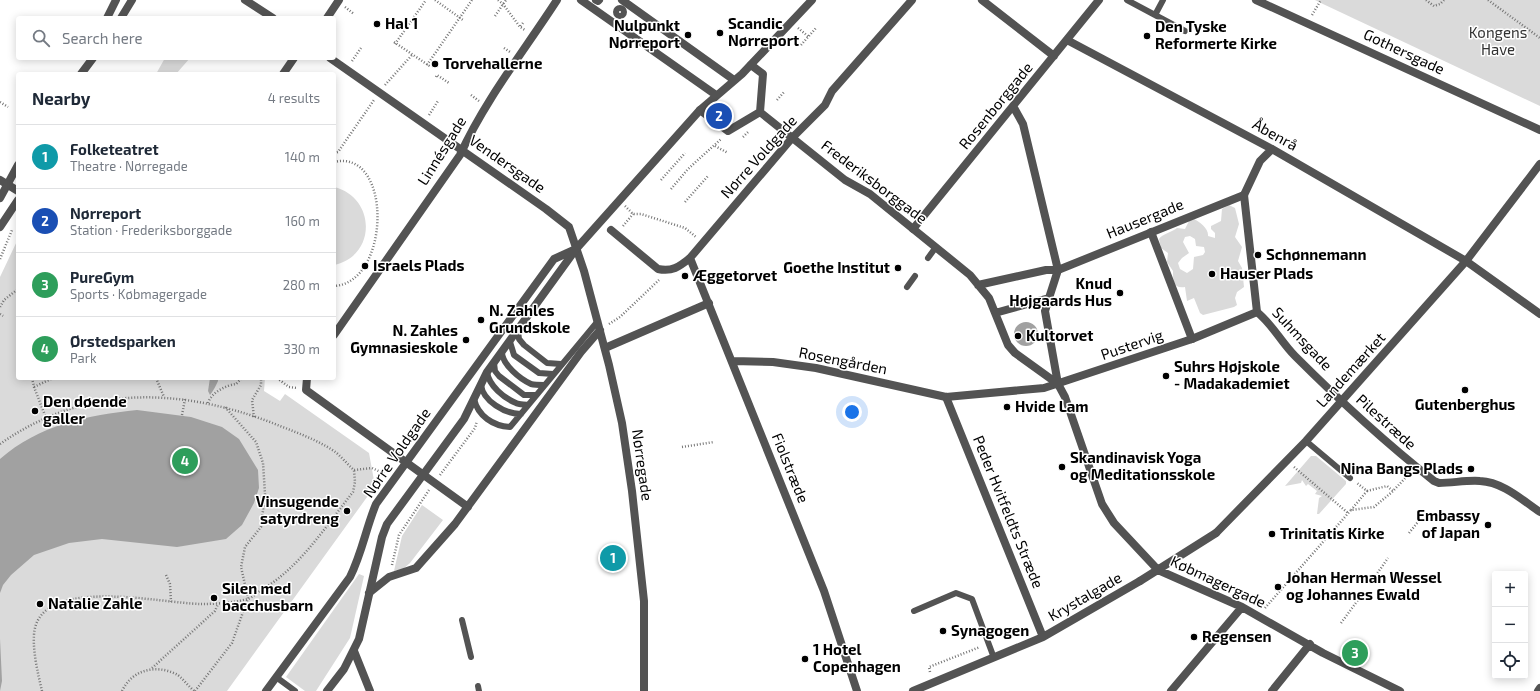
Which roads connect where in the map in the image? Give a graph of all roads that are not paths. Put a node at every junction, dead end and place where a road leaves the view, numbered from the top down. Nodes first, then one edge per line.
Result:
1 (116, 0) edge
2 (132, 0) edge
3 (245, 0) edge
4 (339, 0) edge
5 (557, 0) edge
6 (581, 0) edge
7 (622, 0) edge
8 (812, 0) edge
9 (912, 0) edge
10 (982, 0) edge
11 (1099, 0) edge
12 (1127, 0) edge
13 (1163, 0) edge
14 (1256, 0) edge
15 (1155, 15) junction
16 (108, 16) edge
17 (122, 16) edge
18 (270, 16) edge
19 (329, 16) edge
20 (1185, 32) dead end
21 (1067, 40) junction
22 (1054, 56) junction
23 (87, 60) edge
24 (92, 60) edge
25 (293, 60) edge
26 (333, 60) edge
27 (751, 65) junction
28 (82, 72) edge
29 (82, 72) edge
30 (284, 72) edge
31 (734, 80) junction
32 (716, 95) junction
33 (1013, 106) junction
34 (700, 110) junction
35 (760, 112) junction
36 (1540, 130) edge
37 (792, 138) junction
38 (1272, 149) junction
39 (462, 150) junction
40 (1540, 164) edge
41 (16, 167) edge
42 (4, 182) edge
43 (16, 190) edge
44 (1244, 195) junction
45 (0, 198) edge
46 (16, 204) edge
47 (0, 227) edge
48 (913, 229) junction
49 (611, 230) dead end
50 (1151, 232) junction
51 (936, 247) junction
52 (576, 249) junction
53 (690, 258) junction
54 (928, 258) dead end
55 (1466, 261) junction
56 (1058, 270) junction
57 (915, 276) dead end
58 (978, 285) junction
59 (907, 287) dead end
60 (1049, 298) junction
61 (709, 303) junction
62 (1257, 312) junction
63 (995, 313) junction
64 (1540, 314) edge
65 (598, 321) junction
66 (600, 330) junction
67 (518, 331) junction
68 (336, 332) edge
69 (1192, 339) junction
70 (510, 342) junction
71 (605, 348) junction
72 (502, 353) junction
73 (733, 361) junction
74 (494, 363) junction
75 (560, 364) junction
76 (487, 372) junction
77 (553, 374) junction
78 (306, 384) edge
79 (1058, 384) junction
80 (481, 385) junction
81 (544, 385) junction
82 (536, 395) junction
83 (946, 398) junction
84 (474, 399) junction
85 (1343, 402) junction
86 (528, 405) junction
87 (521, 414) junction
88 (1306, 442) junction
89 (406, 462) junction
90 (423, 476) junction
91 (1350, 478) road end
92 (468, 507) junction
93 (1540, 512) edge
94 (1158, 570) junction
95 (369, 593) junction
96 (1242, 607) junction
97 (914, 611) dead end
98 (462, 620) dead end
99 (1043, 638) junction
100 (1310, 644) junction
101 (354, 651) junction
102 (471, 657) dead end
103 (994, 658) junction
104 (276, 676) junction
105 (1540, 688) edge
106 (266, 691) edge
107 (295, 691) edge
108 (327, 691) edge
109 (370, 691) edge
110 (644, 691) edge
111 (857, 691) edge
112 (913, 691) edge
113 (1171, 691) edge
114 (1272, 691) edge
115 (1400, 691) edge
116 (1538, 691) edge

1 - 16 street
2 - 17 street
3 - 18 street
4 - 19 street
5 - 39 street, Linnésgade
6 - 32 street
7 - 31 street
8 - 27 street, Nørre Voldgade
9 - 37 street, Nørre Voldgade
10 - 22 street
11 - 21 street, Rosenborggade
12 - 15 lane
13 - 15 lane
14 - 36 street, Gothersgade
15 - 20 lane
21 - 22 street, Rosenborggade
21 - 38 street, Åbenrå
22 - 33 street, Rosenborggade
23 - 28 street
24 - 29 street
25 - 30 street
26 - 39 street, Vendersgade
27 - 31 street, Nørre Voldgade
27 - 35 street
31 - 32 street, Nørre Voldgade
32 - 34 street, Nørre Voldgade
33 - 48 street, Rosenborggade
33 - 56 street
34 - 35 street
34 - 52 street, Nørre Voldgade
35 - 37 street, Frederiksborggade
37 - 48 street, Frederiksborggade
37 - 53 street, Nørre Voldgade
38 - 44 street
38 - 55 street, Åbenrå
39 - 52 street, Vendersgade
39 - 68 street, Linnésgade
40 - 55 street, Landemærket
41 - 42 street
42 - 43 street
42 - 45 street
44 - 50 street, Hausergade
44 - 62 street
46 - 47 street
48 - 51 street, Frederiksborggade
49 - 53 street, Nørre Voldgade
50 - 56 street, Hausergade
50 - 69 street
51 - 54 lane
51 - 58 street, Frederiksborggade
52 - 65 street, Nørregade
52 - 67 street, Nørre Voldgade
52 - 89 street, Nørre Voldgade
53 - 61 street, Fiolstræde
55 - 64 street, Åbenrå
55 - 85 street, Landemærket
56 - 58 street
56 - 60 street
57 - 59 lane
58 - 63 street
60 - 63 street
60 - 79 street
61 - 71 street
61 - 73 street, Fiolstræde
62 - 69 street
62 - 85 street, Suhmsgade
63 - 79 street
65 - 66 street, Nørregade
65 - 75 lane
66 - 71 street, Nørregade
66 - 92 street
67 - 70 street, Nørre Voldgade
67 - 75 lane
69 - 79 street, Pustervig
70 - 72 street, Nørre Voldgade
70 - 77 lane
71 - 110 street, Nørregade
72 - 74 street, Nørre Voldgade
72 - 81 lane
73 - 83 street, Rosengården
73 - 111 street, Fiolstræde
74 - 76 street, Nørre Voldgade
74 - 82 lane
75 - 77 lane
76 - 80 street, Nørre Voldgade
76 - 86 lane
77 - 81 lane
78 - 89 street
79 - 83 street
79 - 94 street, Købmagergade
80 - 84 street, Nørre Voldgade
80 - 87 lane
81 - 82 lane
82 - 86 lane
83 - 99 street, Peder Hvitfeldts Stræde
84 - 87 lane
84 - 90 street, Nørre Voldgade
85 - 88 street, Landemærket
85 - 93 street, Pilestræde
86 - 87 lane
88 - 91 lane
88 - 94 street, Landemærket
89 - 90 street
89 - 104 street, Nørre Voldgade
90 - 92 street
90 - 95 street, Nørre Voldgade
92 - 95 street
94 - 96 street, Købmagergade
94 - 99 street, Krystalgade
95 - 101 street, Nørre Voldgade
96 - 100 street, Købmagergade
96 - 113 street
97 - 103 lane
98 - 102 lane
99 - 103 street, Krystalgade
100 - 114 street
100 - 115 street, Købmagergade
101 - 108 street, Nørre Voldgade
101 - 109 street
103 - 112 street, Krystalgade
104 - 106 street, Nørre Voldgade
104 - 107 lane
105 - 116 street

